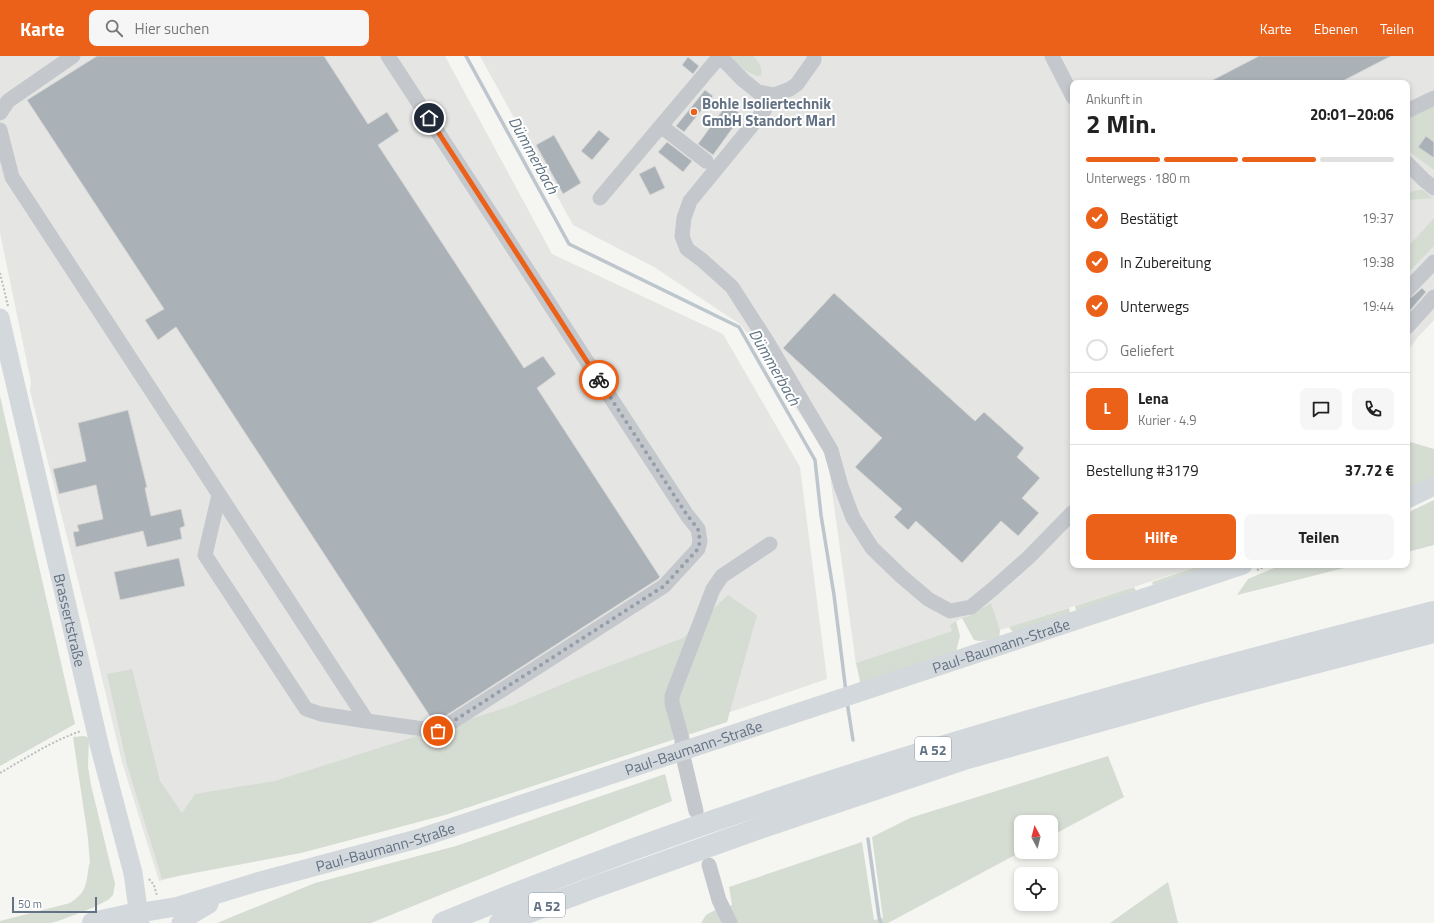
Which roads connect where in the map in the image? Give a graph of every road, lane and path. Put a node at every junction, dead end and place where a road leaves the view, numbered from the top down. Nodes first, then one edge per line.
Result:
1 (73, 56) edge
2 (388, 56) edge
3 (814, 56) edge
4 (1052, 56) edge
5 (1070, 91) edge
6 (774, 95) junction
7 (1434, 98) edge
8 (1410, 110) edge
9 (0, 113) edge
10 (661, 126) junction
11 (0, 130) edge
12 (706, 161) dead end
13 (1410, 166) edge
14 (1434, 188) edge
15 (600, 198) dead end
16 (1434, 262) edge
17 (1410, 287) edge
18 (1434, 297) edge
19 (1434, 310) edge
20 (0, 318) edge
21 (1410, 324) edge
22 (1410, 337) edge
23 (1434, 486) edge
24 (219, 494) junction
25 (1410, 498) edge
26 (1070, 515) edge
27 (770, 544) dead end
28 (1234, 568) edge
29 (1434, 612) edge
30 (1434, 632) edge
31 (367, 721) junction
32 (95, 727) junction
33 (682, 752) junction
34 (0, 773) edge
35 (696, 811) dead end
36 (709, 865) dead end
37 (595, 887) junction
38 (230, 890) junction
39 (139, 918) edge
40 (93, 923) edge
41 (181, 923) edge
42 (443, 923) edge
43 (500, 923) edge
44 (522, 923) edge
45 (730, 923) edge

1 - 9 street
2 - 31 street
3 - 6 street
4 - 5 street
6 - 10 street
6 - 26 street
7 - 8 street
10 - 12 street
10 - 15 street
11 - 24 street
13 - 14 street
16 - 17 street
18 - 21 street
19 - 22 street
20 - 32 main road, Brassertstraße
23 - 25 main road
24 - 31 street
24 - 31 street
27 - 33 street
28 - 33 main road, Paul-Baumann-Straße
29 - 42 highway, A 52
30 - 37 highway, A 52
32 - 34 path
32 - 39 main road, Brassertstraße
33 - 35 street
33 - 38 main road, Paul-Baumann-Straße
36 - 45 street
37 - 43 highway, A 52
37 - 44 highway
38 - 39 main road, Paul-Baumann-Straße
38 - 41 main road
39 - 40 highway

